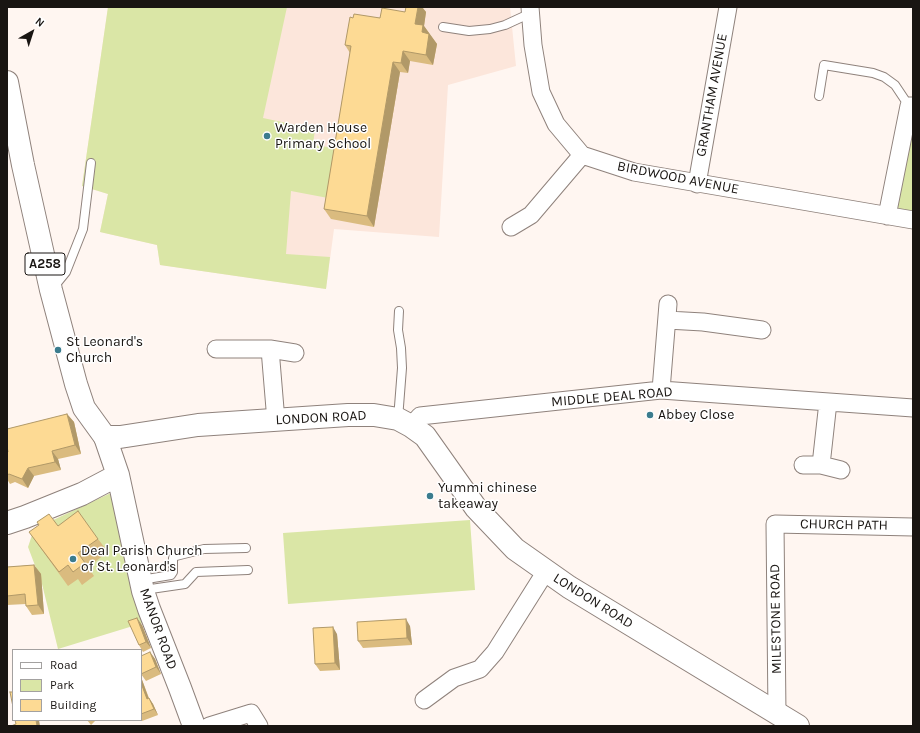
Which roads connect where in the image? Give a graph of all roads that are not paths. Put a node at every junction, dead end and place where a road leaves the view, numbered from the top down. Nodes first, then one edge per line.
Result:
1 (728, 7) edge
2 (530, 10) edge
3 (443, 27) dead end
4 (7, 82) edge
5 (819, 96) dead end
6 (911, 106) edge
7 (582, 155) junction
8 (91, 163) dead end
9 (697, 184) junction
10 (887, 216) junction
11 (913, 220) edge
12 (511, 227) dead end
13 (51, 290) junction
14 (399, 311) dead end
15 (762, 330) dead end
16 (216, 349) dead end
17 (270, 349) junction
18 (295, 353) dead end
19 (661, 390) junction
20 (828, 402) junction
21 (913, 408) edge
22 (276, 421) junction
23 (405, 423) junction
24 (105, 437) junction
25 (803, 465) dead end
26 (821, 465) junction
27 (841, 470) dead end
28 (118, 475) junction
29 (7, 523) edge
30 (775, 524) joint
31 (913, 527) edge
32 (246, 548) dead end
33 (248, 570) dead end
34 (546, 571) junction
35 (142, 585) junction
36 (424, 700) dead end
37 (253, 714) edge
38 (777, 714) junction
39 (194, 726) edge
40 (209, 726) edge
41 (798, 726) edge

1 - 9 street, GRANTHAM AVENUE
2 - 3 lane
2 - 7 street
4 - 13 main road, A258
5 - 6 lane
6 - 10 street
7 - 9 street, BIRDWOOD AVENUE
7 - 12 street
8 - 13 lane
9 - 10 street, BIRDWOOD AVENUE
10 - 11 street, BIRDWOOD AVENUE
13 - 24 main road, A258
14 - 23 lane
15 - 19 street
16 - 17 street
17 - 18 street
17 - 22 street
19 - 20 street, MIDDLE DEAL ROAD
19 - 23 street, MIDDLE DEAL ROAD
20 - 21 street, MIDDLE DEAL ROAD
20 - 26 street
22 - 23 main road, LONDON ROAD
22 - 24 main road, LONDON ROAD
23 - 34 main road, LONDON ROAD
24 - 28 main road, MANOR ROAD
25 - 26 street
26 - 27 street
28 - 29 main road
28 - 35 main road, MANOR ROAD
30 - 31 street, CHURCH PATH
30 - 38 street, MILESTONE ROAD
32 - 35 lane
33 - 35 lane
34 - 36 street
34 - 38 main road, LONDON ROAD
35 - 39 main road, MANOR ROAD
37 - 40 street
38 - 41 main road, LONDON ROAD

